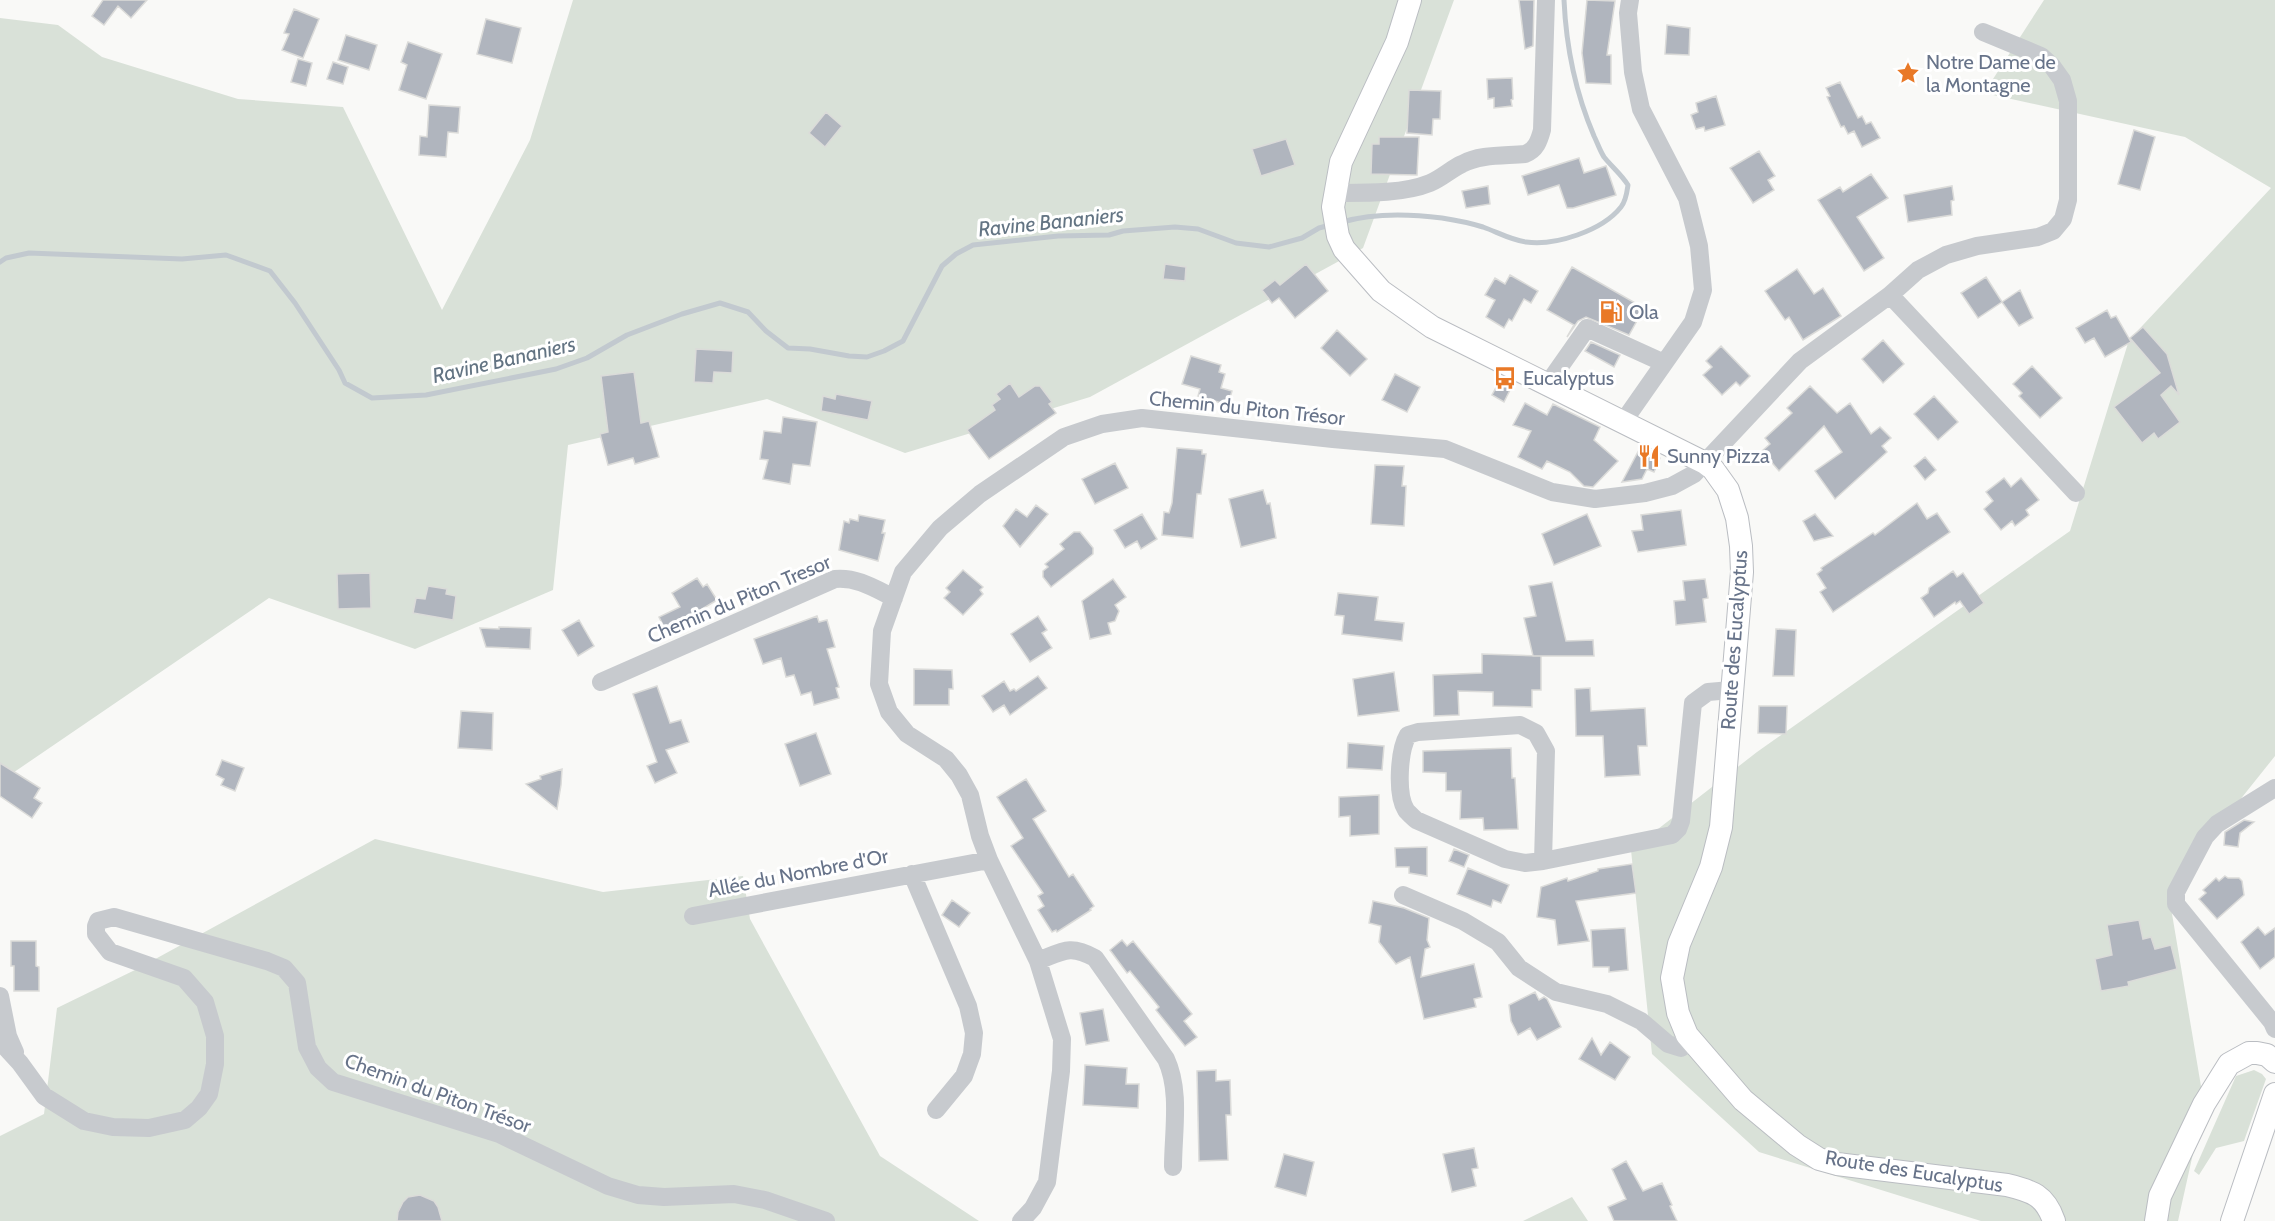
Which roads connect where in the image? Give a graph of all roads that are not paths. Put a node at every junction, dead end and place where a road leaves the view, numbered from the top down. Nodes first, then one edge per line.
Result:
1 (1410, 0) edge
2 (1546, 0) edge
3 (1630, 0) edge
4 (1983, 32) dead end
5 (1333, 200) junction
6 (1890, 294) junction
7 (1664, 363) junction
8 (1547, 385) junction
9 (1623, 422) junction
10 (1705, 463) junction
11 (2076, 493) dead end
12 (894, 598) junction
13 (601, 682) dead end
14 (1731, 690) junction
15 (2275, 788) edge
16 (989, 860) junction
17 (1544, 861) junction
18 (912, 874) junction
19 (1403, 895) dead end
20 (693, 916) dead end
21 (1038, 961) junction
22 (0, 996) edge
23 (2275, 1029) edge
24 (0, 1041) edge
25 (1692, 1041) junction
26 (2272, 1051) edge
27 (20, 1063) junction
28 (2275, 1094) edge
29 (936, 1110) dead end
30 (1173, 1167) dead end
31 (826, 1221) edge
32 (1021, 1221) edge
33 (2054, 1221) edge
34 (2156, 1221) edge
35 (2232, 1221) edge

1 - 5 main road, Route des Eucalyptus
2 - 5 street
3 - 7 street
4 - 6 street, Chemin du Piton Trésor
5 - 8 main road, Route des Eucalyptus
6 - 10 street, Chemin du Piton Trésor
6 - 11 street
7 - 8 street
7 - 9 street
8 - 9 main road, Route des Eucalyptus
9 - 10 main road, Route des Eucalyptus
10 - 12 street, Chemin du Piton Trésor
10 - 14 main road, Route des Eucalyptus
12 - 13 street, Chemin du Piton Tresor
12 - 16 street, Chemin du Piton Trésor
14 - 17 street
14 - 25 main road, Route des Eucalyptus
15 - 23 street
16 - 18 street, Allée du Nombre d'Or
16 - 21 street, Chemin du Piton Trésor
17 - 17 street
18 - 20 street, Allée du Nombre d'Or
18 - 29 street, Allée du Nombre d'Or
19 - 25 street
21 - 30 street
21 - 32 street, Chemin du Piton Trésor
22 - 27 street
24 - 27 street, Chemin du Piton Trésor
25 - 33 main road, Route des Eucalyptus
26 - 34 main road
27 - 31 street, Chemin du Piton Trésor
28 - 35 main road

